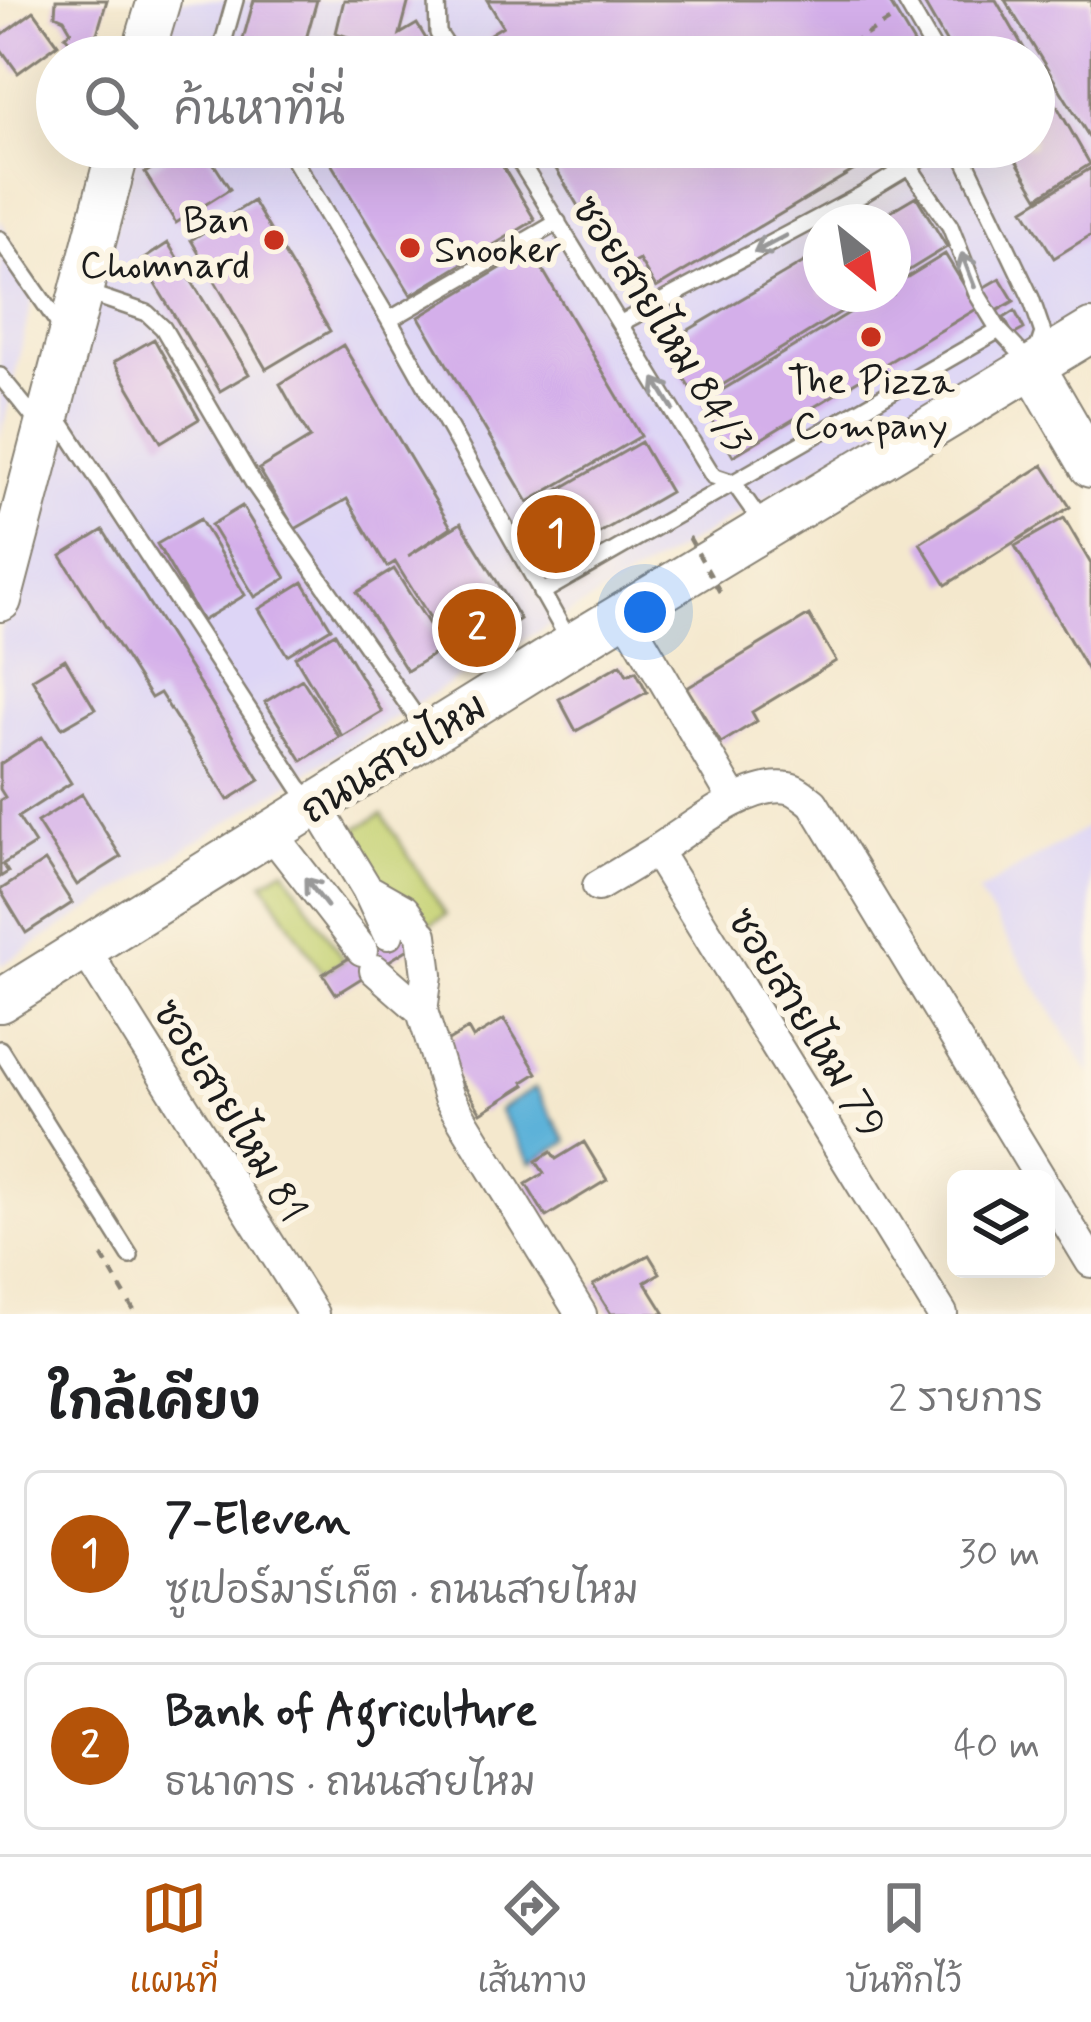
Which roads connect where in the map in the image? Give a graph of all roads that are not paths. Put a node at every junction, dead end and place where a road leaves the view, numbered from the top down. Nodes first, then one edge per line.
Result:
1 (235, 0) edge
2 (436, 0) edge
3 (905, 0) edge
4 (225, 36) edge
5 (440, 36) edge
6 (926, 36) edge
7 (113, 168) edge
8 (299, 168) edge
9 (524, 168) edge
10 (903, 168) edge
11 (910, 168) edge
12 (969, 168) edge
13 (558, 222) junction
14 (0, 239) edge
15 (79, 290) junction
16 (389, 320) junction
17 (621, 323) junction
18 (999, 330) junction
19 (1091, 331) edge
20 (68, 338) junction
21 (1033, 366) junction
22 (0, 376) edge
23 (50, 421) junction
24 (1091, 466) edge
25 (734, 483) junction
26 (767, 529) junction
27 (541, 592) junction
28 (0, 599) edge
29 (625, 614) junction
30 (572, 644) junction
31 (428, 734) junction
32 (734, 800) junction
33 (316, 805) junction
34 (271, 832) junction
35 (656, 851) junction
36 (598, 886) dead end
37 (394, 945) junction
38 (83, 948) junction
39 (0, 1000) edge
40 (423, 1002) junction
41 (0, 1049) edge
42 (1036, 1170) edge
43 (1055, 1203) edge
44 (130, 1256) dead end
45 (1091, 1262) edge
46 (313, 1314) edge
47 (581, 1314) edge
48 (942, 1314) edge

1 - 4 lane
2 - 5 lane
3 - 6 lane
7 - 15 main road
8 - 16 lane
9 - 13 lane, ซอยสายไหม 84/3
10 -> 17 lane
18 -> 11 lane
12 - 21 lane
13 - 16 lane
13 - 17 lane, ซอยสายไหม 84/3
14 - 20 lane
15 - 20 main road
15 - 31 lane
16 - 27 lane
25 -> 17 lane, ซอยสายไหม 84/3
18 - 21 lane
18 - 25 lane
19 - 21 main road, ถนนสายไหม
20 - 23 main road
21 - 24 main road
21 - 26 main road, ถนนสายไหม
22 - 23 lane
23 - 28 main road
23 - 33 lane
25 - 26 lane, ซอยสายไหม 84/3
25 - 27 lane
26 - 29 main road, ถนนสายไหม
27 - 30 lane
29 - 30 main road, ถนนสายไหม
29 - 32 street
30 - 31 main road, ถนนสายไหม
31 - 33 main road, ถนนสายไหม
32 - 35 street
32 - 42 street
33 - 34 main road, ถนนสายไหม
33 - 37 street
37 -> 34 street
34 - 38 main road, ถนนสายไหม
35 - 36 street
35 - 48 street, ซอยสายไหม 79
37 - 40 street
37 - 40 street
38 - 39 main road, ถนนสายไหม
38 - 46 street, ซอยสายไหม 81
40 - 47 street
41 - 44 lane
43 - 45 street

